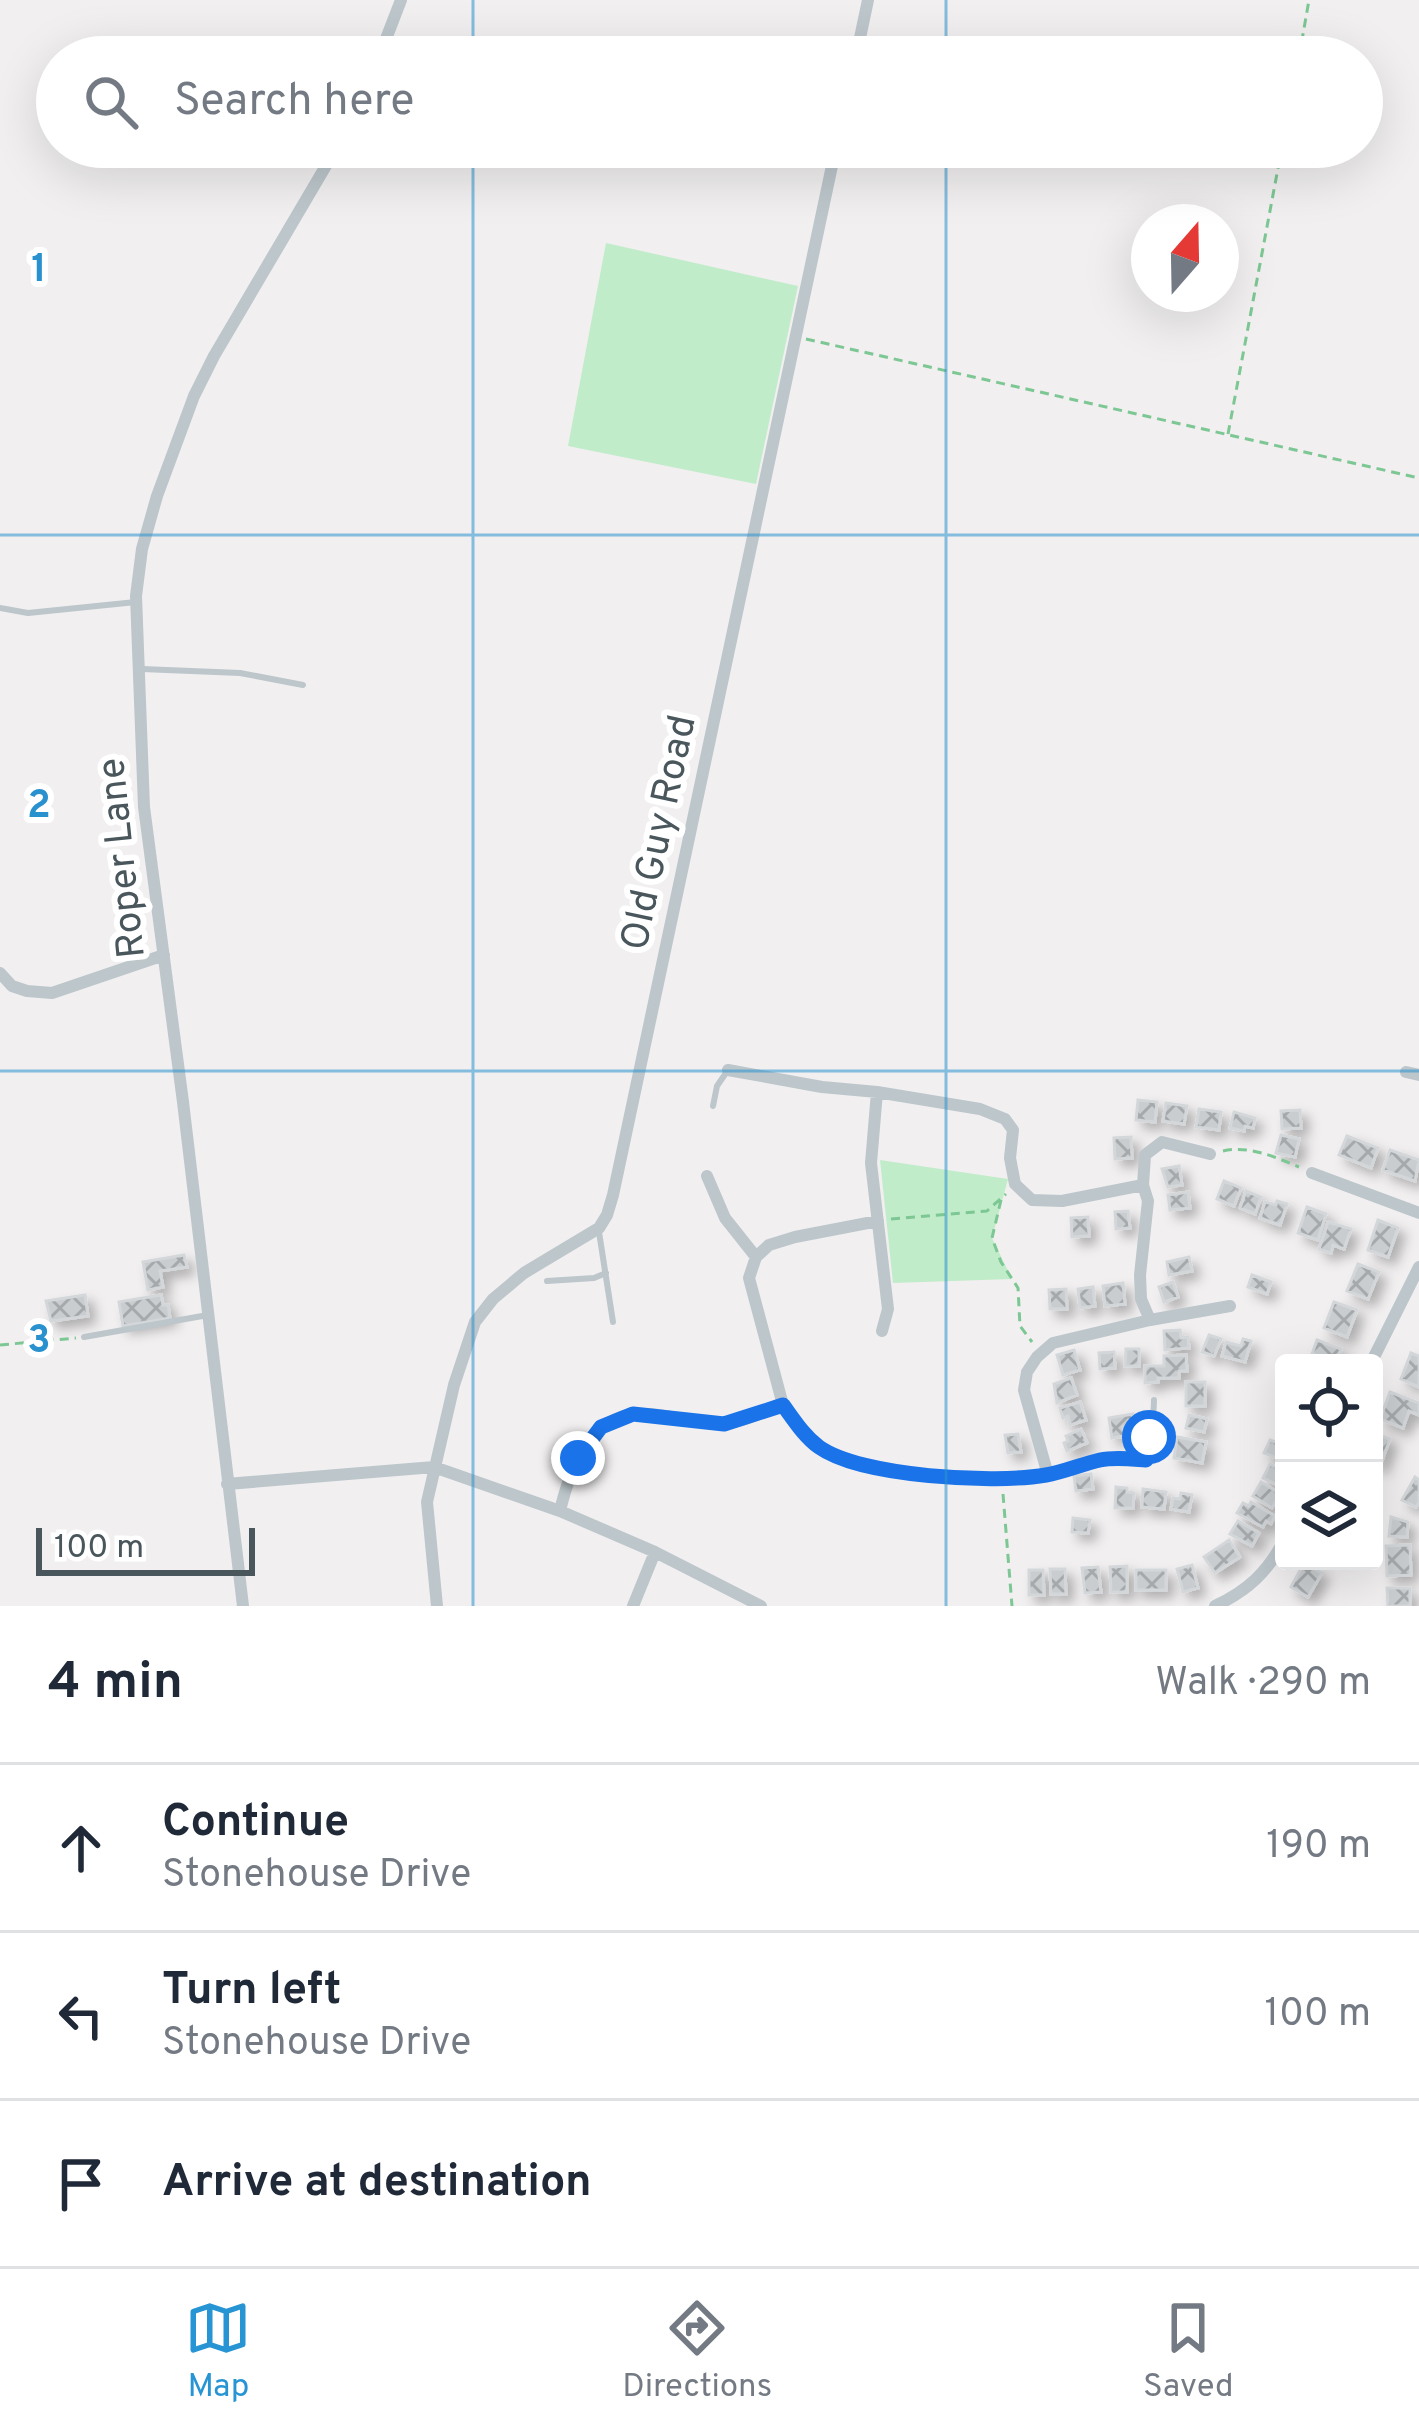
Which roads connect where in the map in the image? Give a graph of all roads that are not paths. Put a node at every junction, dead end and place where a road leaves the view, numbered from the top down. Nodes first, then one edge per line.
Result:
1 (401, 0) edge
2 (868, 0) edge
3 (387, 36) edge
4 (860, 36) edge
5 (325, 168) edge
6 (832, 168) edge
7 (136, 602) junction
8 (0, 608) edge
9 (138, 668) junction
10 (303, 685) dead end
11 (164, 955) junction
12 (0, 973) edge
13 (728, 1070) joint
14 (877, 1092) junction
15 (713, 1106) dead end
16 (1210, 1154) road end
17 (1312, 1173) road end
18 (707, 1176) dead end
19 (1142, 1185) junction
20 (1419, 1213) edge
21 (878, 1221) junction
22 (599, 1228) junction
23 (756, 1257) junction
24 (1419, 1267) edge
25 (606, 1273) junction
26 (548, 1281) dead end
27 (1230, 1306) dead end
28 (208, 1315) junction
29 (1150, 1320) junction
30 (613, 1322) dead end
31 (883, 1331) dead end
32 (84, 1337) road end
33 (1376, 1354) edge
34 (1154, 1400) dead end
35 (783, 1405) junction
36 (1146, 1460) joint
37 (434, 1467) junction
38 (1048, 1475) junction
39 (227, 1484) junction
40 (560, 1511) junction
41 (655, 1552) junction
42 (1275, 1557) edge
43 (243, 1606) edge
44 (437, 1606) edge
45 (633, 1606) edge
46 (761, 1606) edge
47 (1215, 1606) edge

1 - 3 street
2 - 4 street
5 - 7 street, Roper Lane
6 - 22 street, Old Guy Road
7 - 8 lane
7 - 9 street, Roper Lane
9 - 10 lane
9 - 11 street, Roper Lane
11 - 12 street
11 - 28 street, Roper Lane
13 - 14 street
13 - 15 lane
14 - 19 street
14 - 21 street
16 - 19 street
17 - 20 street
18 - 23 street
19 - 29 street
21 - 23 street
21 - 31 street
22 - 25 lane
22 - 37 street
23 - 35 street
24 - 33 street
25 - 26 lane
25 - 30 lane
27 - 29 street
28 - 32 lane
28 - 39 street, Roper Lane
29 - 38 street
34 - 36 lane
35 - 38 street
35 - 40 street
36 - 38 street
37 - 39 street
37 - 40 street
37 - 44 street
39 - 43 street, Roper Lane
40 - 41 street
41 - 45 street
41 - 46 street
42 - 47 street

